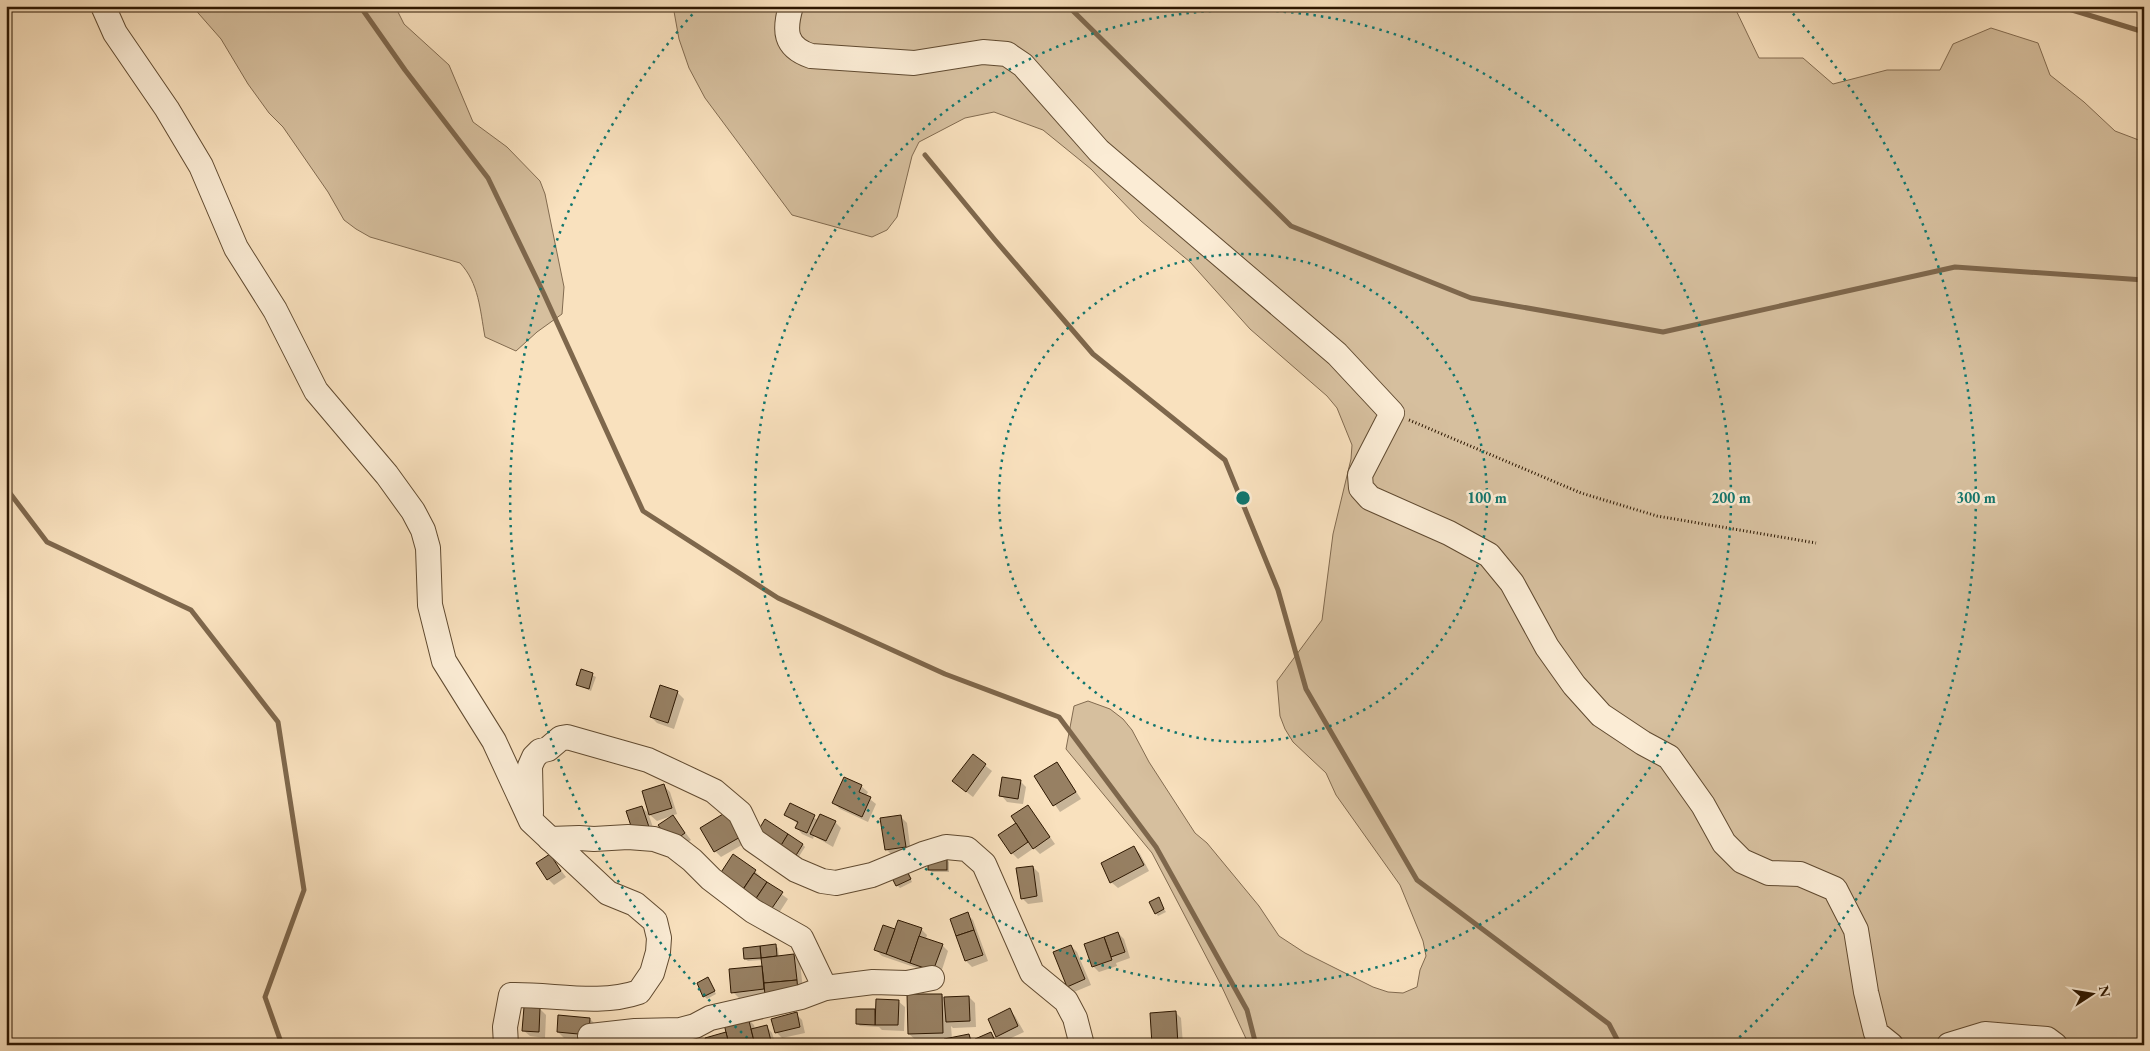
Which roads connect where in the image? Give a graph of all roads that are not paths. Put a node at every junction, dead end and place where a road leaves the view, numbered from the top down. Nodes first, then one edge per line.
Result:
1 (103, 6) edge
2 (791, 6) edge
3 (531, 821) junction
4 (550, 839) junction
5 (932, 978) dead end
6 (825, 988) junction
7 (697, 1035) edge
8 (590, 1036) dead end
9 (506, 1045) edge
10 (1082, 1045) edge
11 (1890, 1045) edge
12 (1949, 1045) edge
13 (2055, 1045) edge

1 - 3 street
2 - 11 street
3 - 4 street
3 - 10 street
4 - 6 street
4 - 9 street
5 - 6 street
6 - 7 street
7 - 8 street
12 - 13 street

